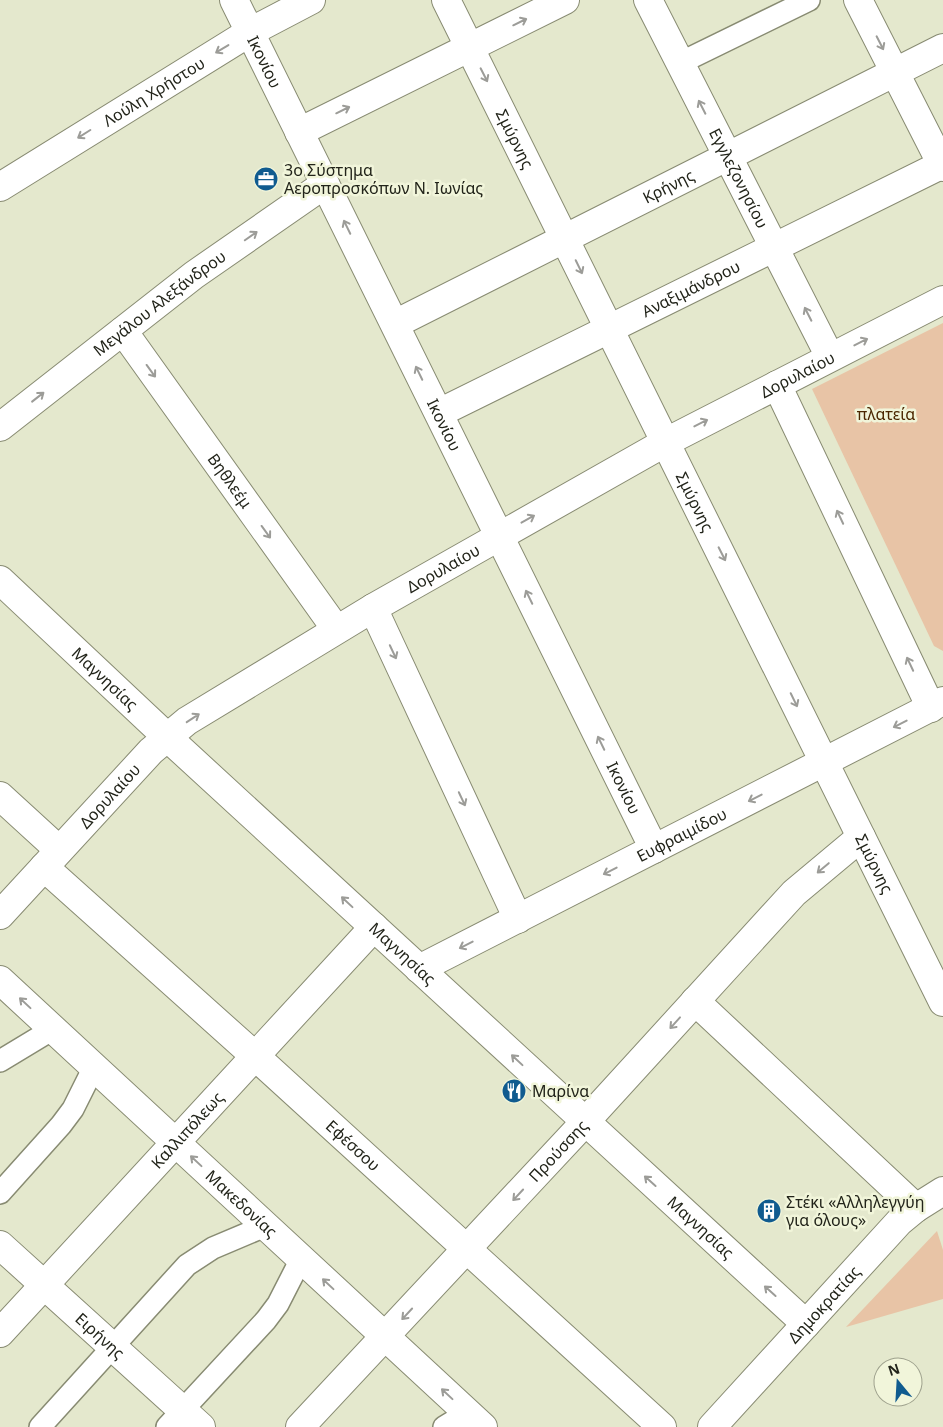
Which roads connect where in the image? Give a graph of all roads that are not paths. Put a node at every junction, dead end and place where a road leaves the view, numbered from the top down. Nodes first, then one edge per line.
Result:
1 (234, 0) edge
2 (311, 0) edge
3 (446, 0) edge
4 (565, 0) edge
5 (648, 0) edge
6 (809, 0) edge
7 (858, 0) edge
8 (250, 32) junction
9 (470, 47) junction
10 (943, 48) edge
11 (680, 64) junction
12 (895, 72) junction
13 (299, 132) junction
14 (728, 157) junction
15 (942, 165) edge
16 (325, 184) junction
17 (0, 187) edge
18 (565, 239) junction
19 (774, 247) junction
20 (943, 300) edge
21 (395, 324) junction
22 (610, 329) junction
23 (123, 331) junction
24 (830, 358) junction
25 (777, 385) junction
26 (439, 413) junction
27 (0, 428) edge
28 (666, 442) junction
29 (499, 535) junction
30 (0, 580) edge
31 (372, 608) junction
32 (336, 629) junction
33 (937, 704) edge
34 (167, 737) junction
35 (825, 762) junction
36 (0, 796) edge
37 (861, 837) junction
38 (654, 849) junction
39 (51, 858) junction
40 (0, 915) edge
41 (518, 919) junction
42 (374, 927) junction
43 (419, 969) junction
44 (0, 980) edge
45 (695, 1001) junction
46 (943, 1002) edge
47 (53, 1029) junction
48 (254, 1056) junction
49 (0, 1062) edge
50 (94, 1067) junction
51 (585, 1122) junction
52 (175, 1142) junction
53 (943, 1191) edge
54 (0, 1193) edge
55 (916, 1208) junction
56 (265, 1226) junction
57 (0, 1245) edge
58 (467, 1250) junction
59 (301, 1259) junction
60 (44, 1285) junction
61 (806, 1324) junction
62 (0, 1333) edge
63 (385, 1337) junction
64 (112, 1347) junction
65 (475, 1420) edge
66 (183, 1421) edge
67 (40, 1427) edge
68 (300, 1427) edge
69 (444, 1427) edge
70 (662, 1427) edge
71 (712, 1427) edge

1 - 8 street, Ικονίου
2 - 8 street, Λούλη Χρήστου
3 - 9 street, Σμύρνης
9 -> 4 street
5 - 11 street, Εγγλεζονησίου
6 - 11 street
7 -> 12 street
8 - 13 street, Ικονίου
8 -> 17 street, Λούλη Χρήστου
13 -> 9 street
9 -> 18 street, Σμύρνης
10 - 12 street, Κρήνης
14 -> 11 street, Εγγλεζονησίου
12 - 14 street, Κρήνης
12 - 15 street
13 - 16 street, Ικονίου
14 - 18 street, Κρήνης
14 - 19 street, Εγγλεζονησίου
15 - 19 street, Αναξιμάνδρου
21 -> 16 street, Ικονίου
23 -> 16 street, Μεγάλου Αλεξάνδρου
18 - 21 street, Κρήνης
18 -> 22 street, Σμύρνης
19 - 22 street, Αναξιμάνδρου
24 -> 19 street, Εγγλεζονησίου
24 -> 20 street, Δορυλαίου
26 -> 21 street, Ικονίου
22 - 26 street, Αναξιμάνδρου
22 - 28 street, Σμύρνης
27 -> 23 street, Μεγάλου Αλεξάνδρου
23 -> 32 street, Βηθλεέμ
24 - 25 street, Δορυλαίου
28 -> 25 street, Δορυλαίου
33 -> 25 street
26 - 29 street, Ικονίου
29 -> 28 street, Δορυλαίου
28 -> 35 street, Σμύρνης
29 - 31 street, Δορυλαίου
38 -> 29 street, Ικονίου
30 - 34 street, Μαγνησίας
31 - 32 street, Δορυλαίου
31 -> 41 street
34 -> 32 street, Δορυλαίου
33 -> 35 street, Ευφραιμίδου
34 - 39 street, Δορυλαίου
42 -> 34 street, Μαγνησίας
35 - 37 street, Σμύρνης
35 -> 38 street, Ευφραιμίδου
36 - 39 street, Εφέσσου
37 -> 45 street, Προύσσης
37 - 46 street, Σμύρνης
38 -> 41 street, Ευφραιμίδου
39 - 40 street, Δορυλαίου
39 - 48 street, Εφέσσου
41 -> 43 street, Ευφραιμίδου
42 - 43 street, Μαγνησίας
42 - 48 street, Καλλιπόλεως
51 -> 43 street, Μαγνησίας
47 -> 44 street, Μακεδονίας
45 -> 51 street, Προύσσης
45 - 55 street
47 - 49 street
47 - 50 street, Μακεδονίας
48 - 52 street, Καλλιπόλεως
48 - 58 street, Εφέσσου
50 - 52 street, Μακεδονίας
50 - 54 street
51 -> 58 street, Προύσσης
61 -> 51 street, Μαγνησίας
56 -> 52 street, Μακεδονίας
52 - 60 street, Καλλιπόλεως
53 - 55 street, Δημοκρατίας
55 - 61 street, Δημοκρατίας
56 - 59 street, Μακεδονίας
56 - 64 street
57 - 60 street, Ειρήνης
58 -> 63 street, Προύσσης
58 - 70 street, Εφέσσου
63 -> 59 street, Μακεδονίας
59 - 66 street
60 - 62 street, Καλλιπόλεως
60 - 64 street, Ειρήνης
61 - 71 street, Δημοκρατίας
65 -> 63 street, Μακεδονίας
63 - 68 street, Προύσσης
64 - 66 street, Ειρήνης
64 - 67 street
65 - 69 street

